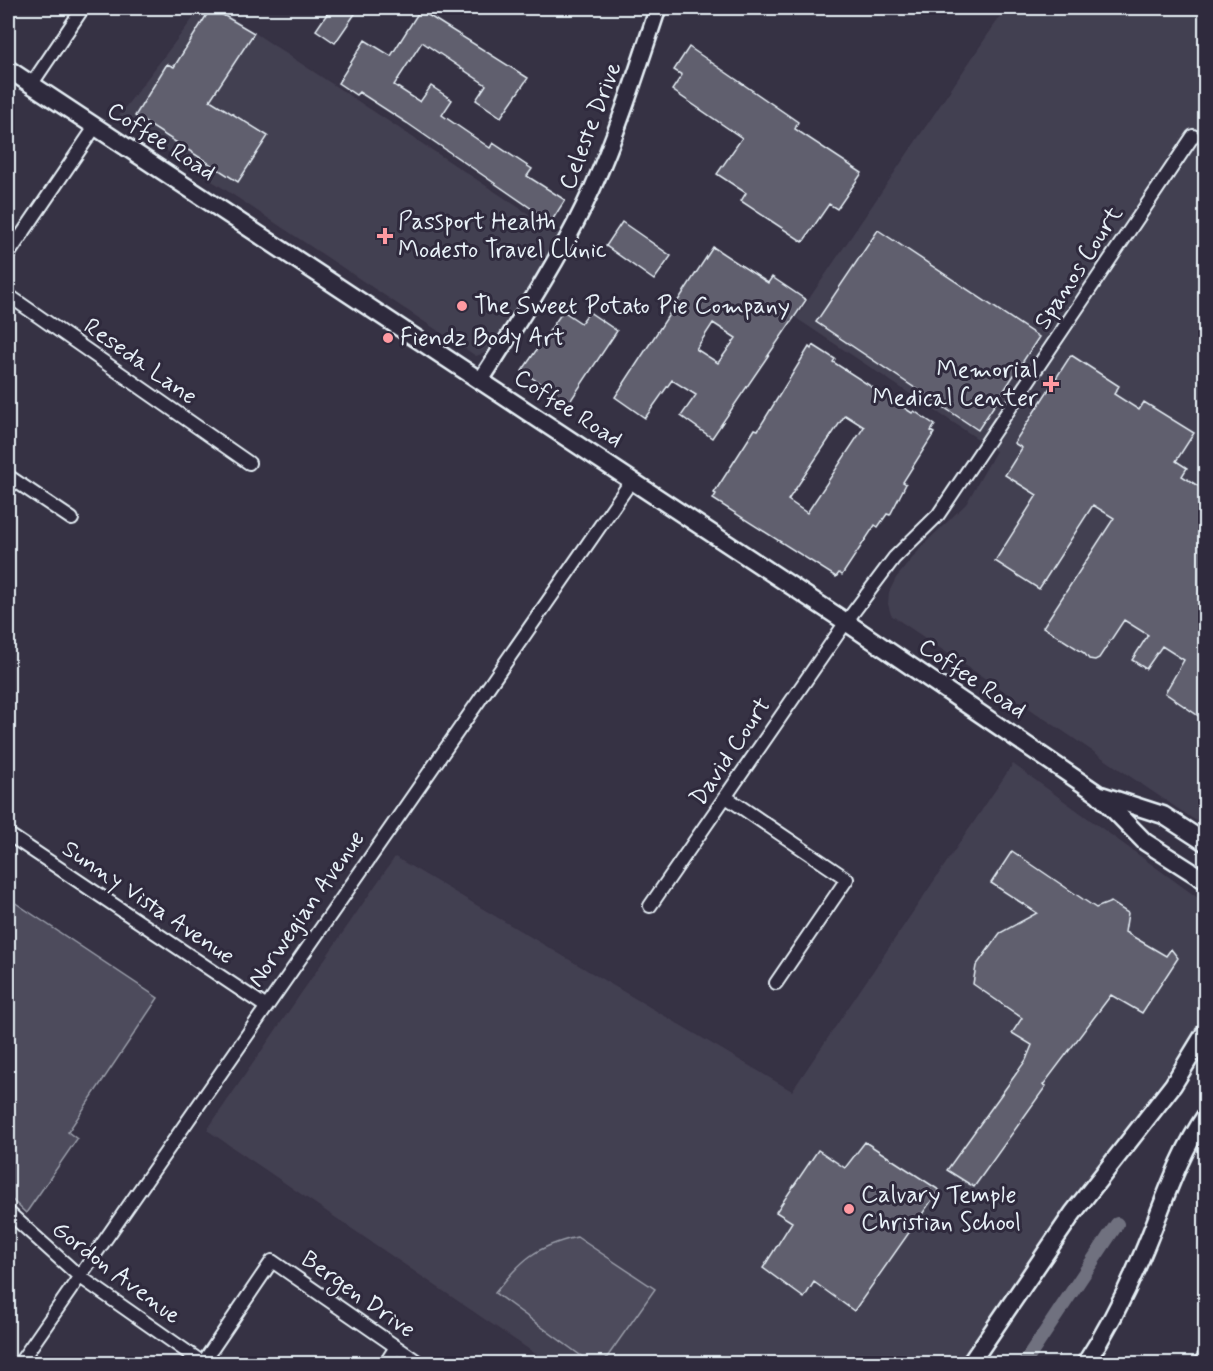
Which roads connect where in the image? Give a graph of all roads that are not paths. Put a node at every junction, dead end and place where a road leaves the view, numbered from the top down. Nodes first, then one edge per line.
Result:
1 (83, 8) edge
2 (658, 8) edge
3 (8, 69) edge
4 (31, 85) junction
5 (95, 127) junction
6 (1193, 136) dead end
7 (8, 255) edge
8 (8, 295) edge
9 (481, 380) junction
10 (249, 463) dead end
11 (8, 476) edge
12 (632, 480) junction
13 (72, 519) dead end
14 (846, 622) junction
15 (1098, 794) junction
16 (726, 797) junction
17 (8, 834) edge
18 (1206, 843) edge
19 (1206, 881) edge
20 (650, 906) dead end
21 (776, 983) dead end
22 (265, 1006) junction
23 (1206, 1031) edge
24 (1206, 1115) edge
25 (8, 1212) edge
26 (79, 1276) junction
27 (396, 1347) junction
28 (1206, 1354) edge
29 (202, 1363) edge
30 (19, 1364) edge
31 (385, 1364) edge
32 (421, 1364) edge
33 (970, 1364) edge
34 (1084, 1364) edge
35 (1199, 1364) edge

1 - 4 street
2 - 9 street, Celeste Drive
3 - 4 main road, Coffee Road
4 - 5 main road, Coffee Road
5 - 7 street
5 - 9 main road, Coffee Road
6 - 14 street, Spanos Court
8 - 10 street, Reseda Lane
9 - 12 main road, Coffee Road
11 - 13 street
12 - 14 main road, Coffee Road
12 - 22 street, Norwegian Avenue
14 - 15 main road, Coffee Road
14 - 16 street, David Court
15 - 18 main road, Coffee Road
15 - 19 main road, Coffee Road
16 - 20 street, David Court
16 - 21 street
17 - 22 street, Sunny Vista Avenue
22 - 26 street, Norwegian Avenue
23 - 33 main road
24 - 34 main road
25 - 26 street, Gordon Avenue
26 - 29 street, Gordon Avenue
26 - 30 street, Norwegian Avenue
27 - 29 street, Bergen Drive
27 - 31 street
27 - 32 street, Bergen Drive
28 - 35 street

